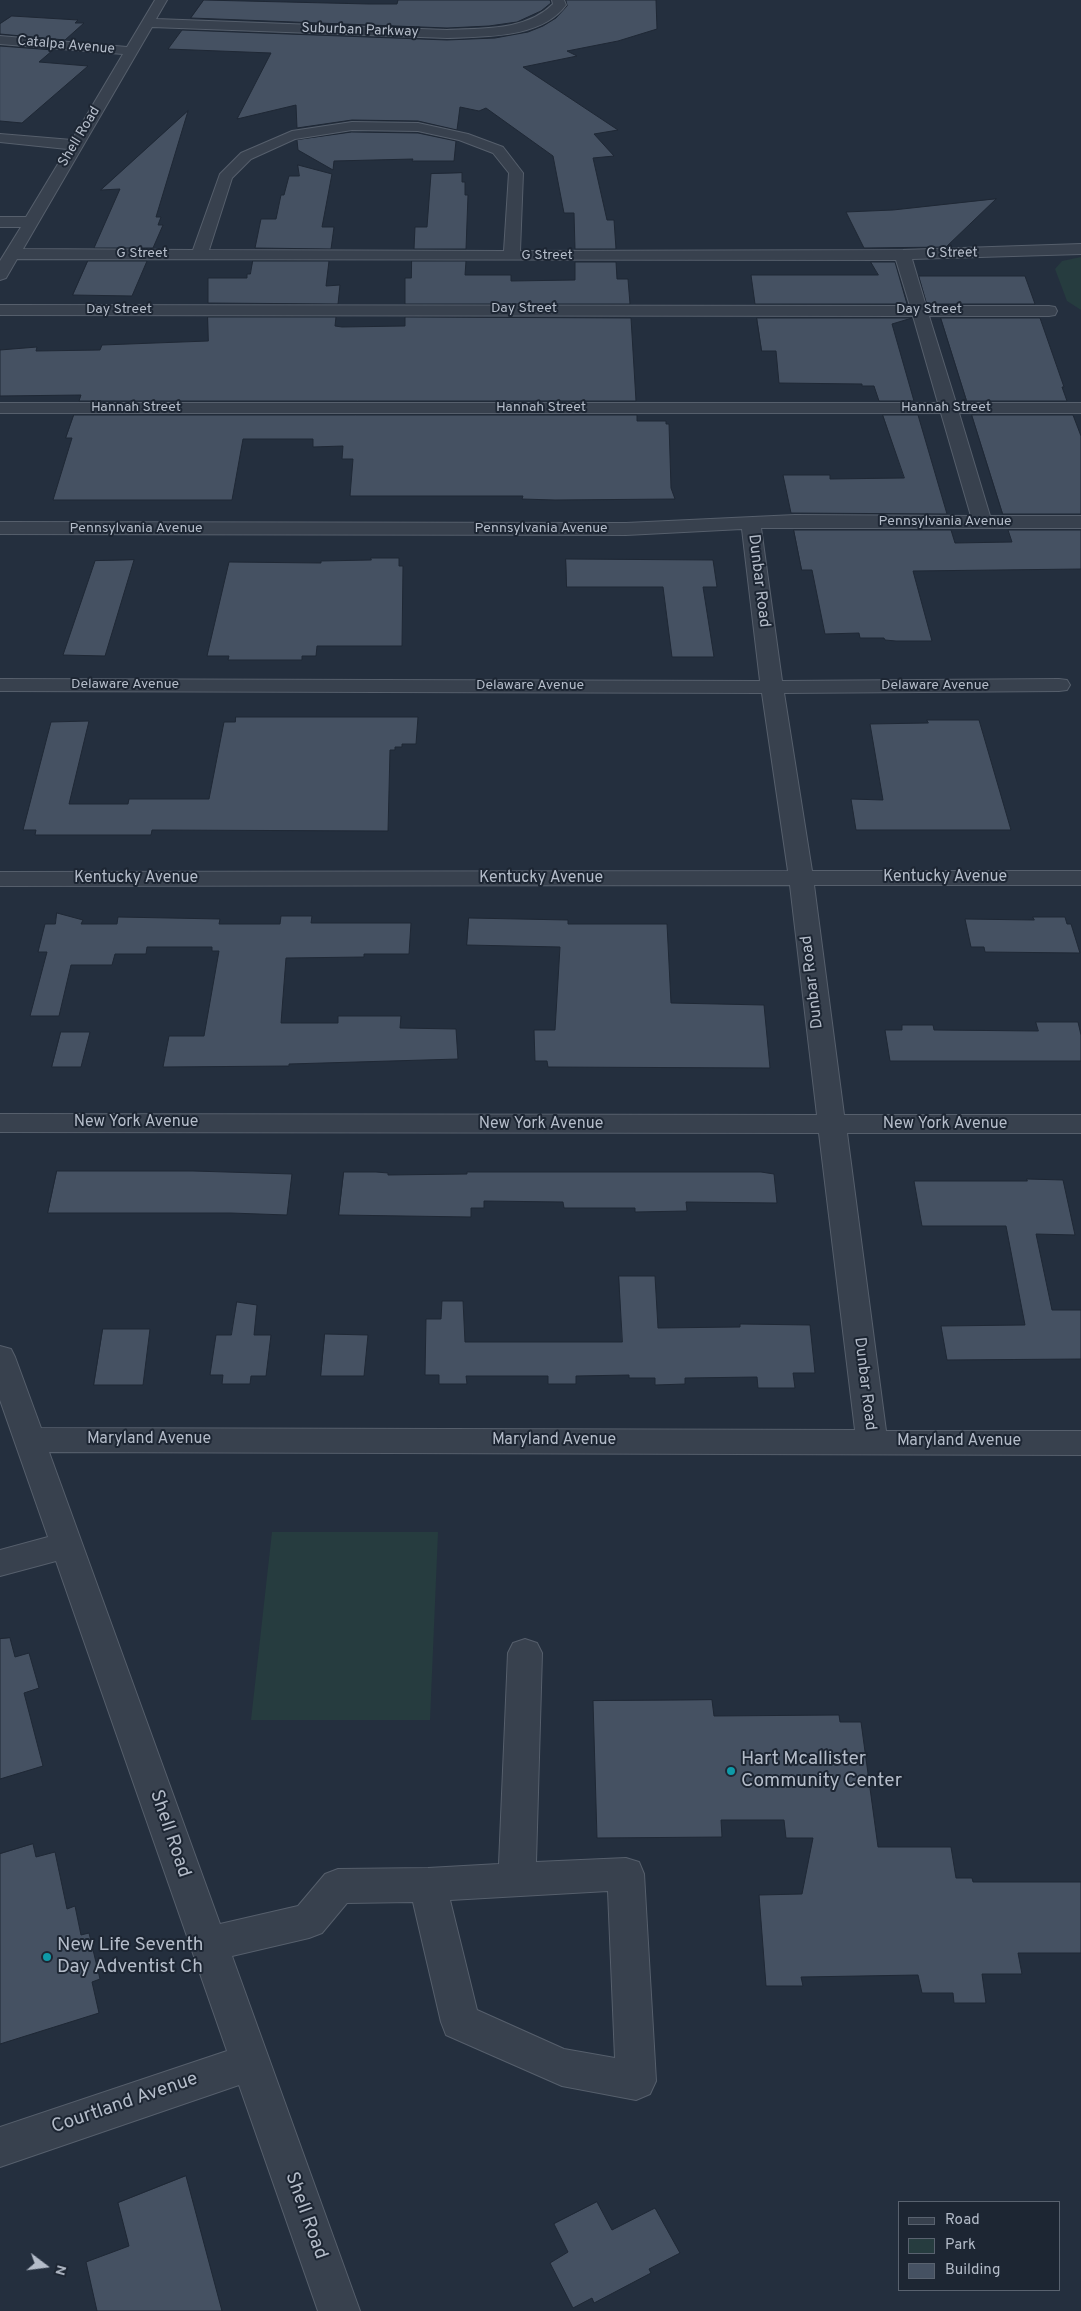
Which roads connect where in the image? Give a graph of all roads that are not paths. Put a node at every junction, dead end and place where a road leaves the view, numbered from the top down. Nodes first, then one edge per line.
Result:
1 (161, 0) edge
2 (558, 0) edge
3 (148, 24) junction
4 (0, 40) edge
5 (131, 51) junction
6 (0, 138) edge
7 (75, 145) junction
8 (0, 222) edge
9 (30, 222) junction
10 (1081, 249) edge
11 (13, 254) junction
12 (200, 254) junction
13 (903, 255) junction
14 (512, 256) junction
15 (0, 275) edge
16 (0, 310) edge
17 (918, 310) junction
18 (1049, 311) dead end
19 (0, 408) edge
20 (948, 408) junction
21 (1081, 408) edge
22 (982, 522) junction
23 (1081, 522) edge
24 (751, 524) junction
25 (0, 528) edge
26 (0, 685) edge
27 (1059, 685) dead end
28 (772, 687) junction
29 (1081, 878) edge
30 (0, 879) edge
31 (801, 879) junction
32 (0, 1123) edge
33 (1081, 1124) edge
34 (830, 1126) junction
35 (0, 1357) edge
36 (28, 1440) junction
37 (872, 1442) junction
38 (1081, 1443) edge
39 (67, 1545) junction
40 (0, 1563) edge
41 (525, 1653) dead end
42 (517, 1880) junction
43 (428, 1885) junction
44 (207, 1944) junction
45 (250, 2062) junction
46 (0, 2147) edge
47 (339, 2311) edge

1 - 3 street, Shell Road
2 - 3 street, Suburban Parkway
3 - 5 street, Shell Road
4 - 5 street, Catalpa Avenue
5 - 7 street, Shell Road
6 - 7 street
7 - 9 street, Shell Road
8 - 9 street
9 - 11 street, Shell Road
10 - 13 street, G Street
11 - 12 street, G Street
11 - 15 street, Shell Road
12 - 14 street, G Street
12 - 14 street
13 - 14 street, G Street
13 - 17 street
16 - 17 street, Day Street
17 - 18 street, Day Street
17 - 20 street
19 - 20 street, Hannah Street
20 - 21 street, Hannah Street
20 - 22 street
22 - 23 street, Pennsylvania Avenue
22 - 24 street, Pennsylvania Avenue
24 - 25 street, Pennsylvania Avenue
24 - 28 street, Dunbar Road
26 - 28 street, Delaware Avenue
27 - 28 street, Delaware Avenue
28 - 31 street, Dunbar Road
29 - 31 street, Kentucky Avenue
30 - 31 street, Kentucky Avenue
31 - 34 street, Dunbar Road
32 - 34 street, New York Avenue
33 - 34 street, New York Avenue
34 - 37 street, Dunbar Road
35 - 36 street, Shell Road
36 - 37 street, Maryland Avenue
36 - 39 street, Shell Road
37 - 38 street, Maryland Avenue
39 - 40 street
39 - 44 street, Shell Road
41 - 42 street
42 - 43 street
42 - 43 street
43 - 44 street
44 - 45 street, Shell Road
45 - 46 street, Courtland Avenue
45 - 47 street, Shell Road

